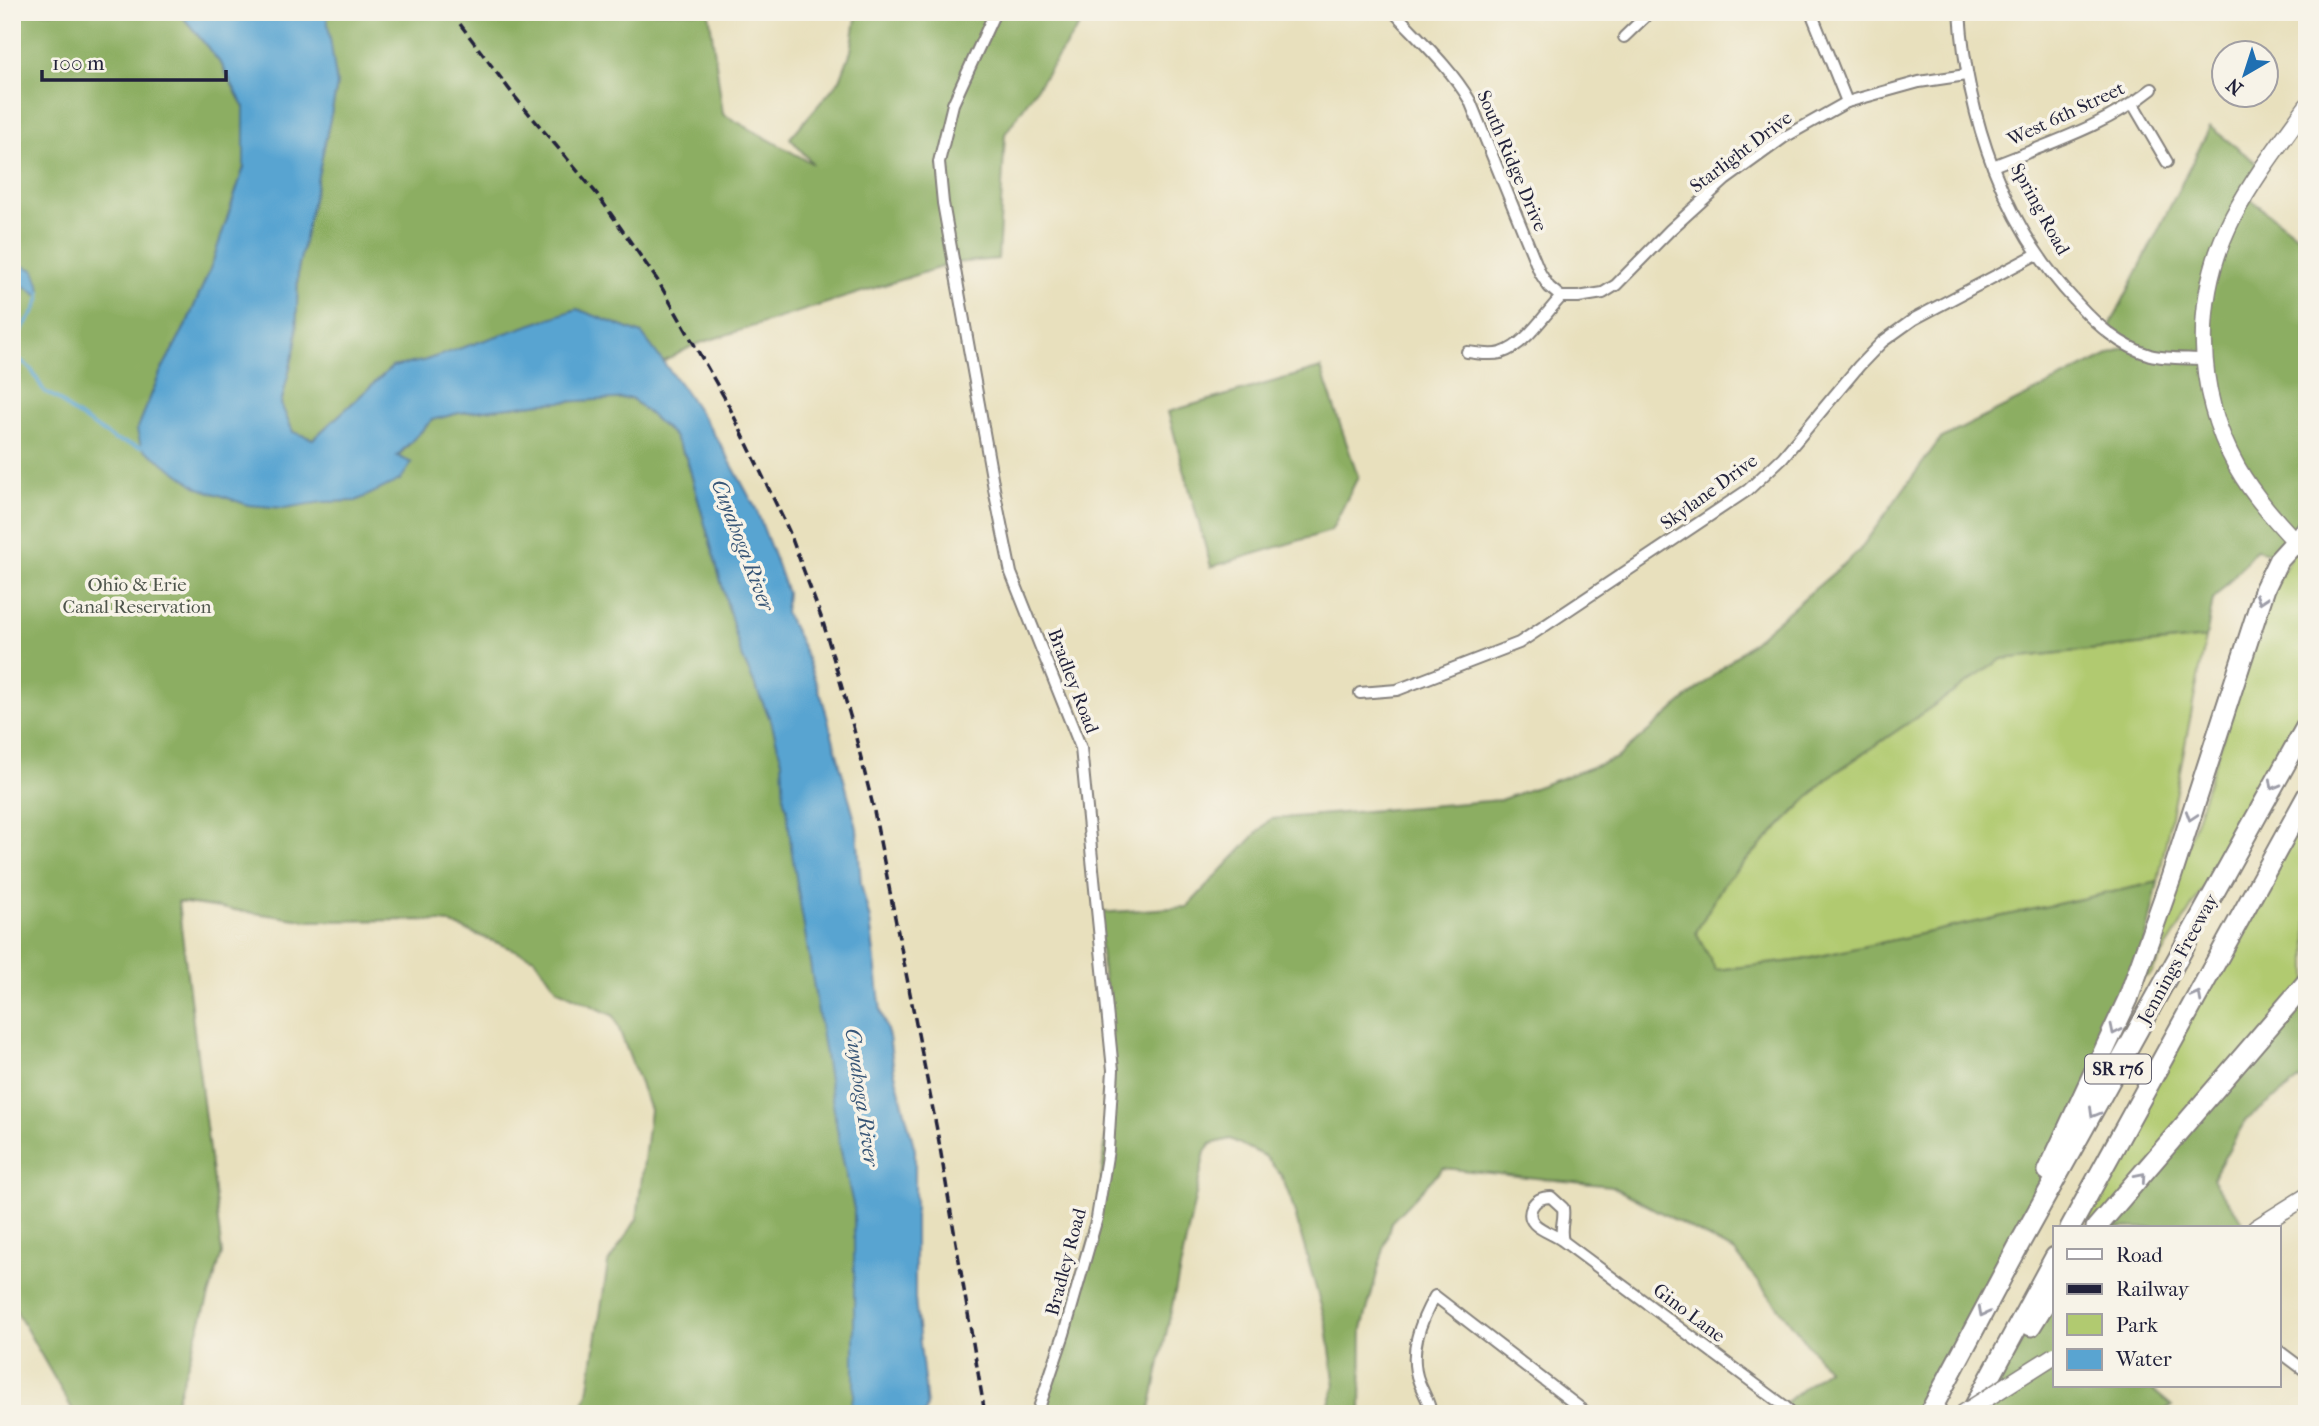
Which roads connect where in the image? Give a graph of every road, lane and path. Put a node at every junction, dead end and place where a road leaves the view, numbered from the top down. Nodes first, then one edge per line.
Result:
1 (995, 12) edge
2 (1394, 12) edge
3 (1650, 12) edge
4 (1811, 12) edge
5 (1960, 12) edge
6 (1624, 37) dead end
7 (1966, 75) junction
8 (2152, 89) dead end
9 (1847, 102) junction
10 (2133, 104) junction
11 (2307, 106) edge
12 (2166, 162) dead end
13 (1993, 166) junction
14 (2037, 254) junction
15 (1561, 297) junction
16 (1468, 352) dead end
17 (2203, 359) junction
18 (2303, 541) edge
19 (1360, 693) dead end
20 (2307, 725) edge
21 (2307, 796) edge
22 (2307, 982) edge
23 (2307, 1196) edge
24 (2071, 1226) edge
25 (2098, 1226) edge
26 (2259, 1226) edge
27 (1563, 1241) dead end
28 (2021, 1241) junction
29 (2053, 1260) edge
30 (2053, 1290) edge
31 (2280, 1352) edge
32 (2053, 1356) edge
33 (2307, 1373) edge
34 (1037, 1414) edge
35 (1431, 1414) edge
36 (1588, 1414) edge
37 (1793, 1414) edge
38 (1929, 1414) edge
39 (1962, 1414) edge
40 (1971, 1414) edge

1 - 34 street, Bradley Road
2 - 15 street, South Ridge Drive
3 - 6 street
4 - 9 street
5 - 7 street, Spring Road
7 - 9 street, Starlight Drive
7 - 13 street, Spring Road
8 - 10 street, West 6th Street
9 - 15 street, Starlight Drive
10 - 12 street
10 - 13 street, West 6th Street
11 - 17 street
13 - 14 street, Spring Road
14 - 17 street, Spring Road
14 - 19 street, Skylane Drive
15 - 16 street
17 - 18 street
18 -> 28 highway
20 -> 28 highway, Jennings Freeway / SR 176
24 -> 21 highway, Jennings Freeway / SR 176
25 -> 22 highway
23 - 26 street
27 - 37 street, Gino Lane
28 -> 38 highway, Jennings Freeway / SR 176
29 - 40 highway
30 - 40 highway
31 - 33 street
32 - 39 street, bridge
35 - 36 street

